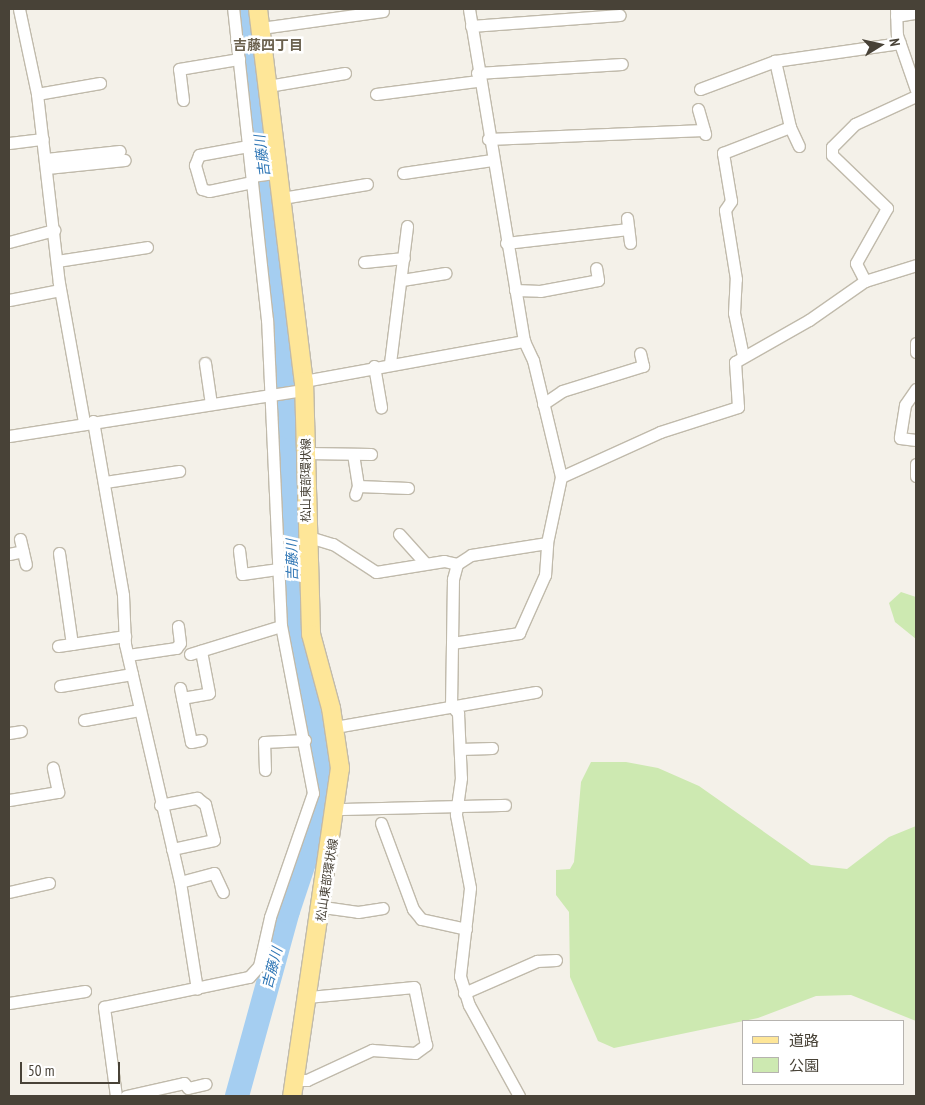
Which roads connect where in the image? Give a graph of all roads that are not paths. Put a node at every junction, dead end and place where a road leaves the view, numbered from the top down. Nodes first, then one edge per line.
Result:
1 (19, 9) edge
2 (232, 9) edge
3 (258, 9) edge
4 (469, 9) edge
5 (383, 11) dead end
6 (896, 13) edge
7 (916, 13) edge
8 (620, 15) dead end
9 (471, 26) junction
10 (261, 28) junction
11 (900, 43) junction
12 (239, 59) junction
13 (776, 61) junction
14 (622, 64) dead end
15 (345, 73) dead end
16 (478, 77) junction
17 (100, 83) dead end
18 (268, 86) junction
19 (700, 88) dead end
20 (916, 90) edge
21 (37, 94) junction
22 (376, 94) dead end
23 (916, 96) edge
24 (183, 100) dead end
25 (698, 109) dead end
26 (790, 127) junction
27 (43, 139) junction
28 (488, 139) junction
29 (9, 143) edge
30 (248, 146) junction
31 (799, 146) dead end
32 (123, 156) dead end
33 (492, 160) junction
34 (47, 163) junction
35 (277, 172) junction
36 (403, 173) dead end
37 (253, 178) junction
38 (367, 184) dead end
39 (282, 198) junction
40 (407, 226) dead end
41 (54, 230) junction
42 (9, 242) edge
43 (506, 243) junction
44 (630, 243) dead end
45 (147, 247) dead end
46 (404, 258) junction
47 (57, 261) junction
48 (364, 262) dead end
49 (916, 265) edge
50 (596, 268) dead end
51 (445, 273) dead end
52 (402, 280) junction
53 (864, 281) junction
54 (60, 290) junction
55 (515, 290) junction
56 (9, 300) edge
57 (524, 341) junction
58 (916, 343) edge
59 (916, 352) edge
60 (640, 354) dead end
61 (743, 356) junction
62 (205, 363) dead end
63 (390, 363) junction
64 (374, 366) junction
65 (302, 388) junction
66 (916, 389) edge
67 (276, 395) junction
68 (211, 404) junction
69 (542, 404) junction
70 (382, 407) dead end
71 (89, 421) junction
72 (9, 436) edge
73 (916, 440) edge
74 (306, 453) junction
75 (353, 454) junction
76 (371, 454) dead end
77 (916, 464) edge
78 (179, 471) dead end
79 (916, 476) edge
80 (561, 477) junction
81 (104, 482) junction
82 (408, 488) dead end
83 (399, 534) dead end
84 (306, 536) junction
85 (20, 539) dead end
86 (547, 543) junction
87 (239, 550) dead end
88 (23, 551) junction
89 (59, 553) dead end
90 (9, 554) edge
91 (425, 563) junction
92 (26, 564) dead end
93 (456, 564) junction
94 (279, 570) junction
95 (178, 626) dead end
96 (281, 626) junction
97 (125, 636) junction
98 (452, 643) junction
99 (72, 644) junction
100 (58, 646) dead end
101 (128, 655) junction
102 (132, 674) junction
103 (60, 686) dead end
104 (536, 692) dead end
105 (452, 705) junction
106 (139, 710) junction
107 (84, 720) dead end
108 (335, 727) junction
109 (21, 731) dead end
110 (9, 733) edge
111 (201, 740) dead end
112 (304, 740) junction
113 (492, 748) dead end
114 (460, 749) junction
115 (54, 768) dead end
116 (265, 770) dead end
117 (9, 800) edge
118 (160, 805) junction
119 (505, 805) dead end
120 (457, 806) junction
121 (338, 809) junction
122 (381, 823) dead end
123 (172, 849) junction
124 (180, 882) junction
125 (49, 883) dead end
126 (25, 888) junction
127 (9, 892) edge
128 (223, 892) dead end
129 (26, 900) dead end
130 (323, 906) junction
131 (383, 908) dead end
132 (466, 929) junction
133 (556, 960) dead end
134 (197, 989) junction
135 (85, 991) dead end
136 (464, 993) junction
137 (309, 997) junction
138 (9, 1004) edge
139 (294, 1088) edge
140 (201, 1089) edge
141 (116, 1096) edge
142 (126, 1096) edge
143 (519, 1096) edge

1 - 21 street
2 - 12 street
3 - 10 main road, 松山東部環状線
4 - 9 street
5 - 10 street
6 - 7 street
6 - 11 street
8 - 9 street
9 - 16 street
10 - 18 main road, 松山東部環状線
11 - 13 street
11 - 20 street
12 - 24 street
12 - 30 street
13 - 19 street
13 - 26 street
14 - 16 street
15 - 18 street
16 - 22 street
16 - 28 street
17 - 21 street
18 - 35 main road, 松山東部環状線
21 - 27 street
23 - 53 street
25 - 28 street
26 - 31 street
26 - 61 street
27 - 29 street
27 - 34 street
28 - 33 street
30 - 37 street
30 - 37 street
32 - 34 street
33 - 36 street
33 - 43 street
34 - 41 street
35 - 37 street
35 - 39 main road, 松山東部環状線
37 - 67 street
38 - 39 street
39 - 65 main road, 松山東部環状線
40 - 46 street
41 - 42 street
41 - 47 street
43 - 44 street
43 - 55 street
45 - 47 street
46 - 48 street
46 - 52 street
47 - 54 street
49 - 53 street
50 - 55 street
51 - 52 street
52 - 63 street
53 - 61 street
54 - 56 street
54 - 71 street
55 - 57 street
57 - 63 street
57 - 69 street
58 - 59 street
60 - 69 street
61 - 80 street
62 - 68 street
63 - 64 street
64 - 65 street
64 - 70 street
65 - 67 street
65 - 74 main road, 松山東部環状線
66 - 73 street
67 - 68 street
67 - 94 street
68 - 71 street
69 - 80 street
71 - 72 street
71 - 81 street
74 - 75 street
74 - 84 main road, 松山東部環状線
75 - 76 street
75 - 82 street
77 - 79 street
78 - 81 street
80 - 86 street
81 - 97 street
83 - 91 street
84 - 91 street
84 - 108 main road, 松山東部環状線
85 - 88 street
86 - 93 street
86 - 98 street
87 - 94 street
88 - 90 street
88 - 92 street
89 - 99 street
91 - 93 street
93 - 98 street
94 - 96 street
95 - 101 street
96 - 111 street
96 - 112 street
97 - 99 street
97 - 101 street
98 - 105 street
99 - 100 street
101 - 102 street
102 - 103 street
102 - 106 street
104 - 105 street
105 - 108 street
105 - 114 street
106 - 107 street
106 - 118 street
108 - 121 main road, 松山東部環状線
109 - 110 street
112 - 116 street
112 - 134 street
113 - 114 street
114 - 120 street
115 - 117 street
118 - 123 street
118 - 123 street
119 - 120 street
120 - 121 street
120 - 132 street
121 - 130 main road, 松山東部環状線
122 - 132 street
123 - 124 street
124 - 128 street
124 - 134 street
125 - 126 street
126 - 127 street
126 - 129 street
130 - 131 street
130 - 137 main road, 松山東部環状線
132 - 136 street
133 - 136 street
134 - 141 street
135 - 138 street
136 - 143 street
137 - 139 main road, 松山東部環状線
137 - 139 street
140 - 142 street

